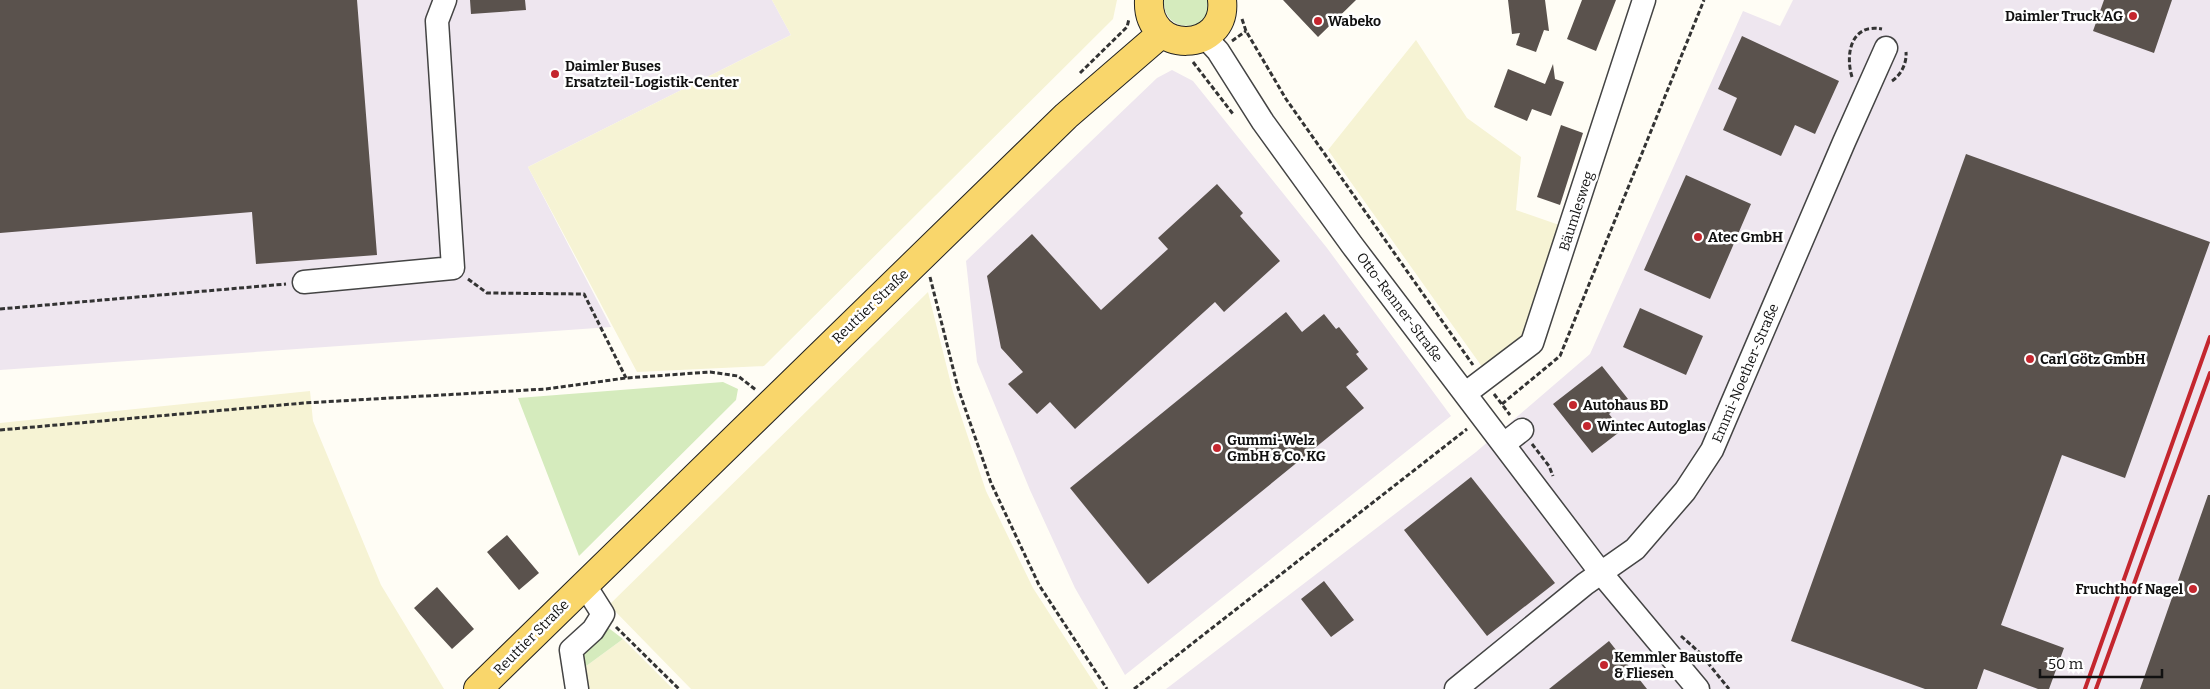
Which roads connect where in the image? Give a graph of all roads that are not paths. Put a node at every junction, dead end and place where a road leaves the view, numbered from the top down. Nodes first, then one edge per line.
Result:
1 (446, 0) edge
2 (1148, 0) edge
3 (1222, 0) edge
4 (1644, 0) edge
5 (1162, 33) junction
6 (1204, 36) junction
7 (1886, 48) dead end
8 (304, 282) road end
9 (1466, 394) junction
10 (1522, 430) dead end
11 (1504, 444) junction
12 (1601, 573) junction
13 (584, 584) junction
14 (478, 689) edge
15 (577, 689) edge
16 (1456, 689) edge
17 (1698, 689) edge

1 - 8 street
2 - 5 main road
3 - 6 main road
4 - 9 street, Bäumlesweg
5 - 6 main road
5 - 13 main road, Reuttier Straße
6 - 9 street, Otto-Renner-Straße
7 - 12 street, Emmi-Noether-Straße
9 - 11 street, Otto-Renner-Straße
10 - 11 street
11 - 12 street, Otto-Renner-Straße
12 - 16 street
12 - 17 street, Otto-Renner-Straße
13 - 14 main road, Reuttier Straße
13 - 15 street

